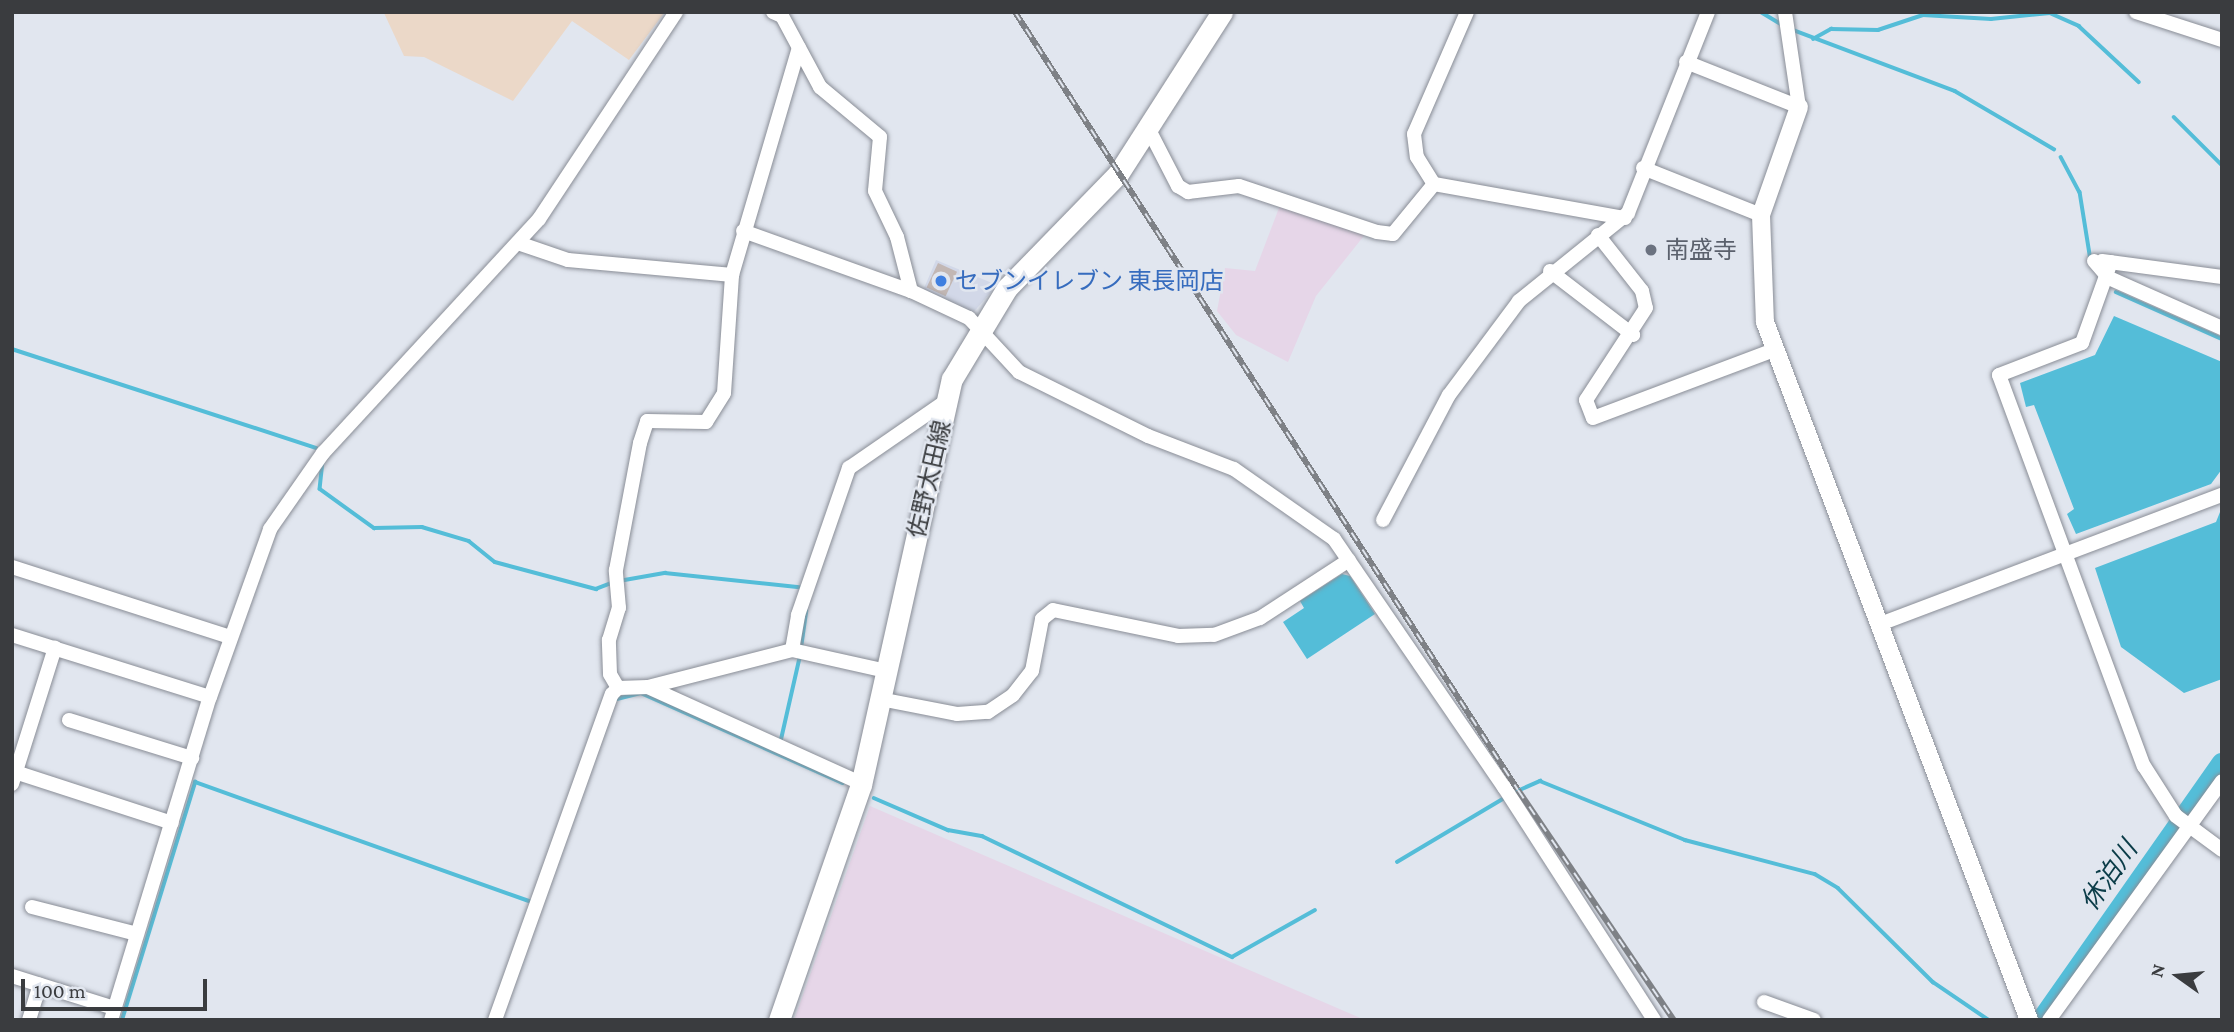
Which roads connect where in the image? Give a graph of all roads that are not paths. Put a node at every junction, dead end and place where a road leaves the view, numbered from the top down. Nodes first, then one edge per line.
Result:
1 (676, 12) edge
2 (773, 12) edge
3 (1222, 12) edge
4 (1467, 12) edge
5 (1707, 12) edge
6 (1785, 12) edge
7 (2136, 12) edge
8 (2222, 40) edge
9 (799, 48) junction
10 (1686, 62) junction
11 (1799, 107) junction
12 (1147, 126) junction
13 (1643, 169) junction
14 (1434, 184) junction
15 (1761, 215) junction
16 (1625, 218) junction
17 (743, 231) junction
18 (1598, 235) junction
19 (518, 243) junction
20 (1550, 271) junction
21 (732, 275) junction
22 (2222, 277) edge
23 (2109, 278) junction
24 (911, 291) junction
25 (979, 327) junction
26 (2222, 328) edge
27 (1633, 335) junction
28 (1774, 349) junction
29 (946, 401) junction
30 (2222, 495) edge
31 (1383, 520) dead end
32 (2066, 553) junction
33 (1349, 560) junction
34 (12, 567) edge
35 (1881, 624) junction
36 (12, 635) edge
37 (230, 637) junction
38 (55, 648) junction
39 (798, 651) junction
40 (886, 671) junction
41 (648, 687) junction
42 (618, 688) junction
43 (210, 697) junction
44 (880, 699) junction
45 (69, 720) dead end
46 (192, 758) junction
47 (13, 776) edge
48 (2222, 781) edge
49 (861, 783) junction
50 (172, 822) junction
51 (2184, 822) junction
52 (2222, 850) edge
53 (32, 907) dead end
54 (137, 934) junction
55 (12, 976) edge
56 (40, 985) junction
57 (1764, 1002) dead end
58 (113, 1014) edge
59 (29, 1020) edge
60 (495, 1020) edge
61 (779, 1020) edge
62 (1654, 1020) edge
63 (1814, 1020) edge
64 (2029, 1020) edge
65 (2049, 1020) edge

1 - 19 street
2 - 9 street
3 - 12 main road, 佐野太田線
4 - 14 street
5 - 10 street
6 - 11 street
7 - 8 street
9 - 17 street
9 - 24 street
10 - 11 street
10 - 13 street
11 - 15 street
12 - 14 street
12 - 25 main road, 佐野太田線
13 - 15 street
13 - 16 street
14 - 16 street
15 - 28 street
16 - 18 street
17 - 21 street
17 - 24 street
18 - 20 street
18 - 27 street
19 - 21 street
19 - 37 street
20 - 27 street
20 - 31 street
21 - 42 street
22 - 23 street
23 - 26 street
23 - 32 street
24 - 25 street
25 - 29 main road, 佐野太田線
25 - 33 street
27 - 28 street
28 - 35 street
29 - 39 street
29 - 40 main road, 佐野太田線
30 - 32 street
32 - 35 street
32 - 51 street
33 - 44 street
33 - 62 street
34 - 37 street
35 - 64 street
36 - 38 street
37 - 43 street
38 - 43 street
38 - 47 street
39 - 40 street
39 - 41 street
40 - 44 main road, 佐野太田線
41 - 42 street
41 - 49 street
42 - 60 street
43 - 46 street
44 - 49 main road, 佐野太田線
45 - 46 street
46 - 50 street
47 - 50 street
48 - 51 street
49 - 61 main road, 佐野太田線
50 - 54 street
51 - 52 street
51 - 65 street
53 - 54 street
54 - 58 street
55 - 56 street
56 - 58 street
56 - 59 street
57 - 63 street

